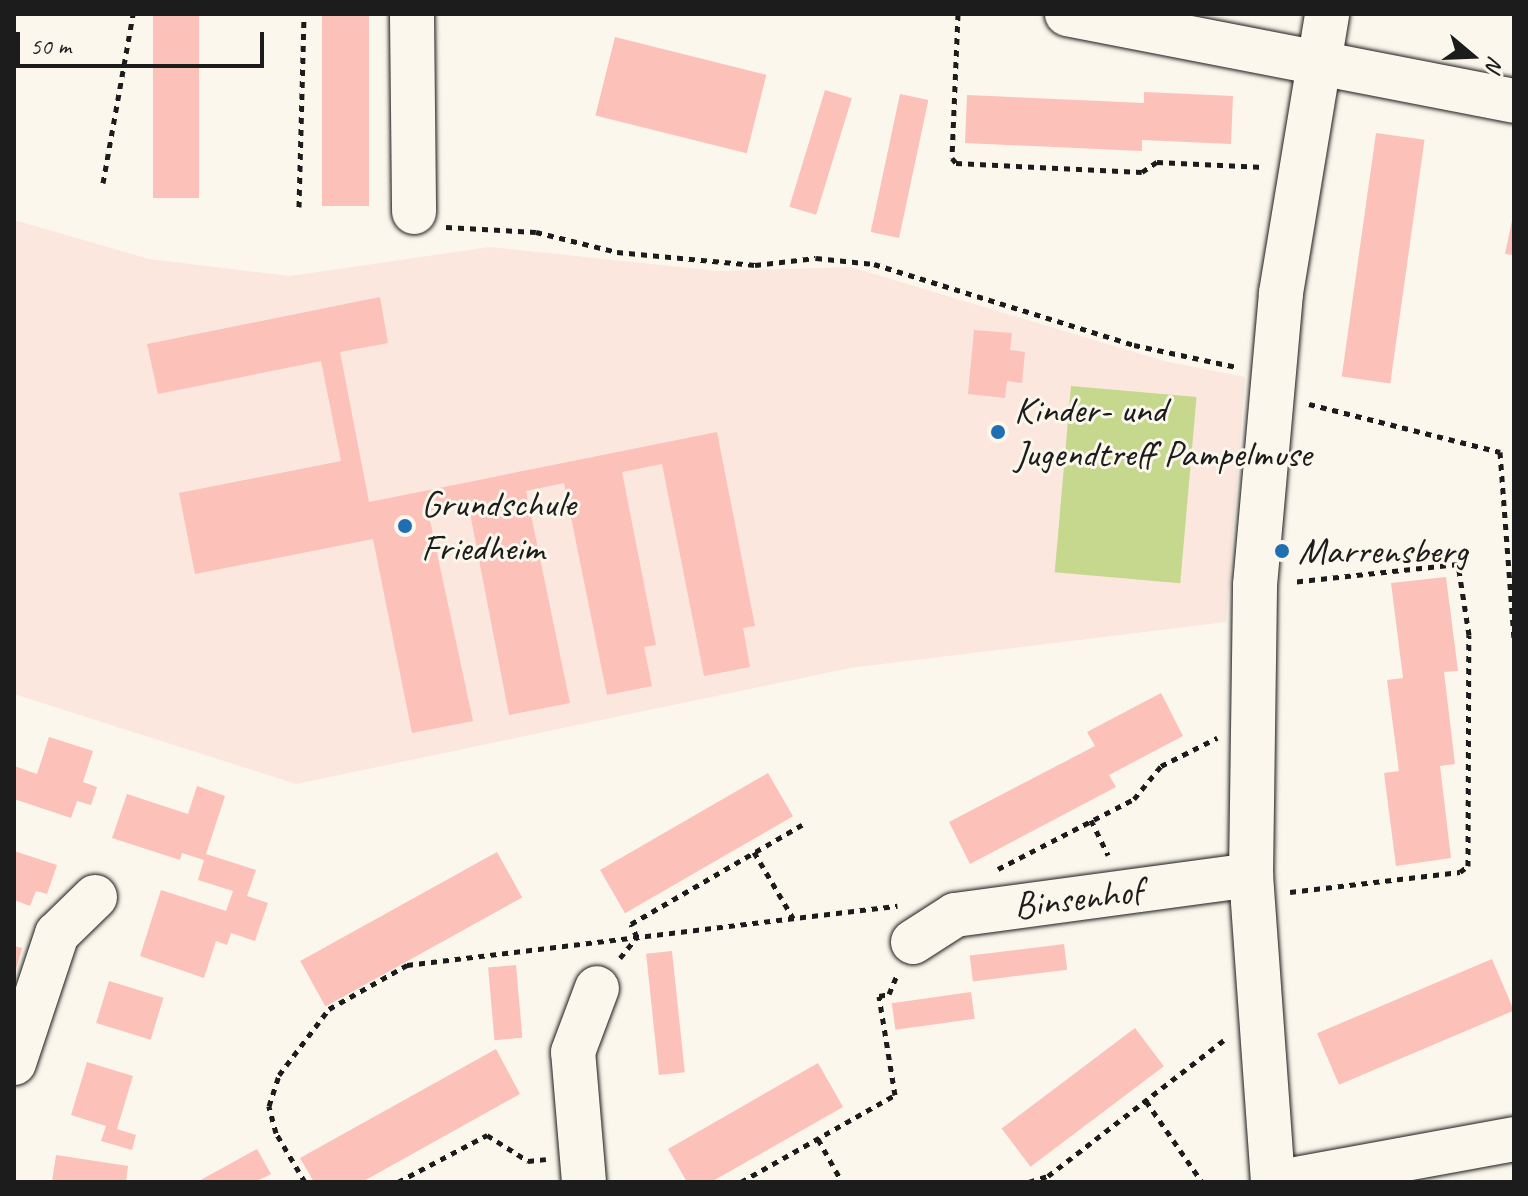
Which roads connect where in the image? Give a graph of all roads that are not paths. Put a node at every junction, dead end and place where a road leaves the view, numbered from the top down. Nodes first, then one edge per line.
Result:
1 (412, 14) edge
2 (1067, 14) edge
3 (1327, 14) edge
4 (1318, 63) junction
5 (1514, 101) edge
6 (414, 212) road end
7 (1251, 875) junction
8 (95, 897) dead end
9 (908, 917) road end
10 (597, 988) road end
11 (14, 1063) edge
12 (1514, 1139) edge
13 (584, 1182) edge
14 (1273, 1182) edge
15 (1280, 1182) edge

1 - 6 street
2 - 4 street
3 - 4 street
4 - 5 street
4 - 7 street
7 - 9 street, Binsenhof
7 - 14 street
8 - 11 street
10 - 13 street
12 - 15 street

